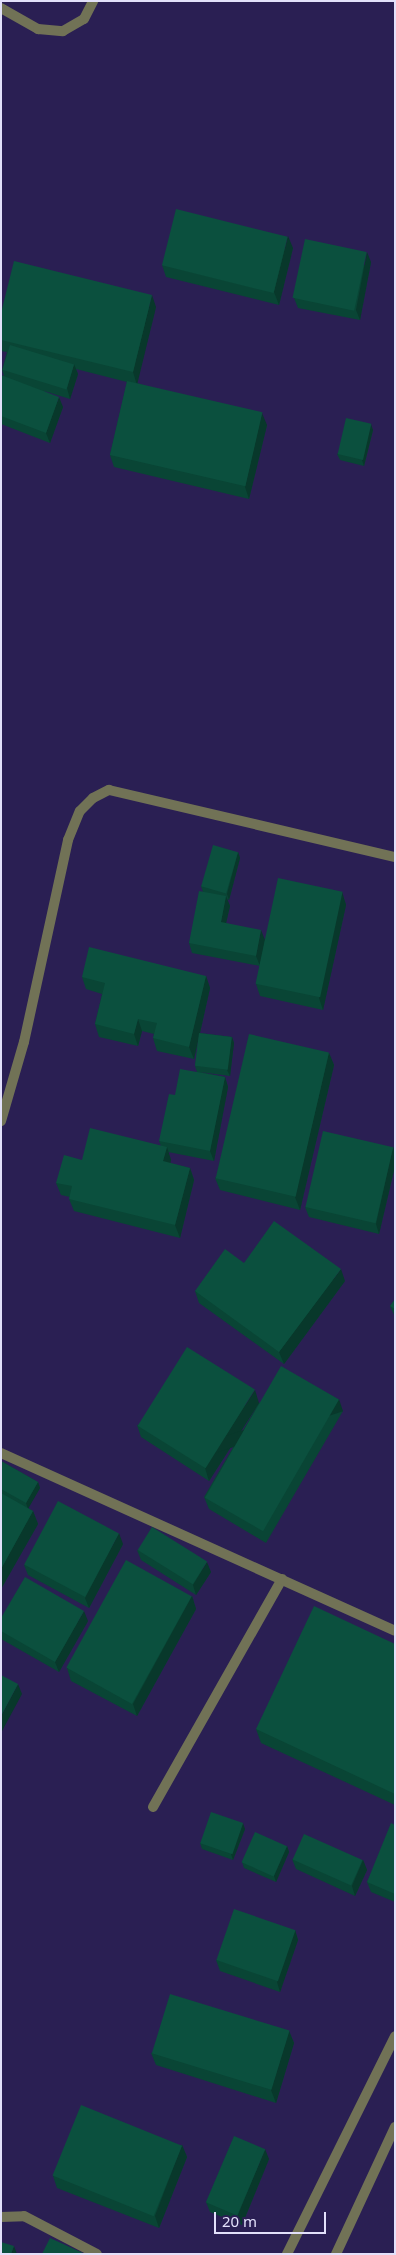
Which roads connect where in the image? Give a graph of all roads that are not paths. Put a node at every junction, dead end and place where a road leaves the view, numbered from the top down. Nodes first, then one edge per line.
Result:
1 (92, 1) edge
2 (1, 8) edge
3 (395, 857) edge
4 (1, 1121) edge
5 (1, 1453) edge
6 (282, 1579) junction
7 (395, 1631) edge
8 (153, 1807) dead end
9 (395, 2036) edge
10 (395, 2126) edge
11 (1, 2217) edge
12 (97, 2254) edge
13 (286, 2254) edge
14 (336, 2254) edge

1 - 2 street
3 - 4 street
5 - 6 street
6 - 7 street
6 - 8 street
9 - 13 street
10 - 14 street
11 - 12 street

